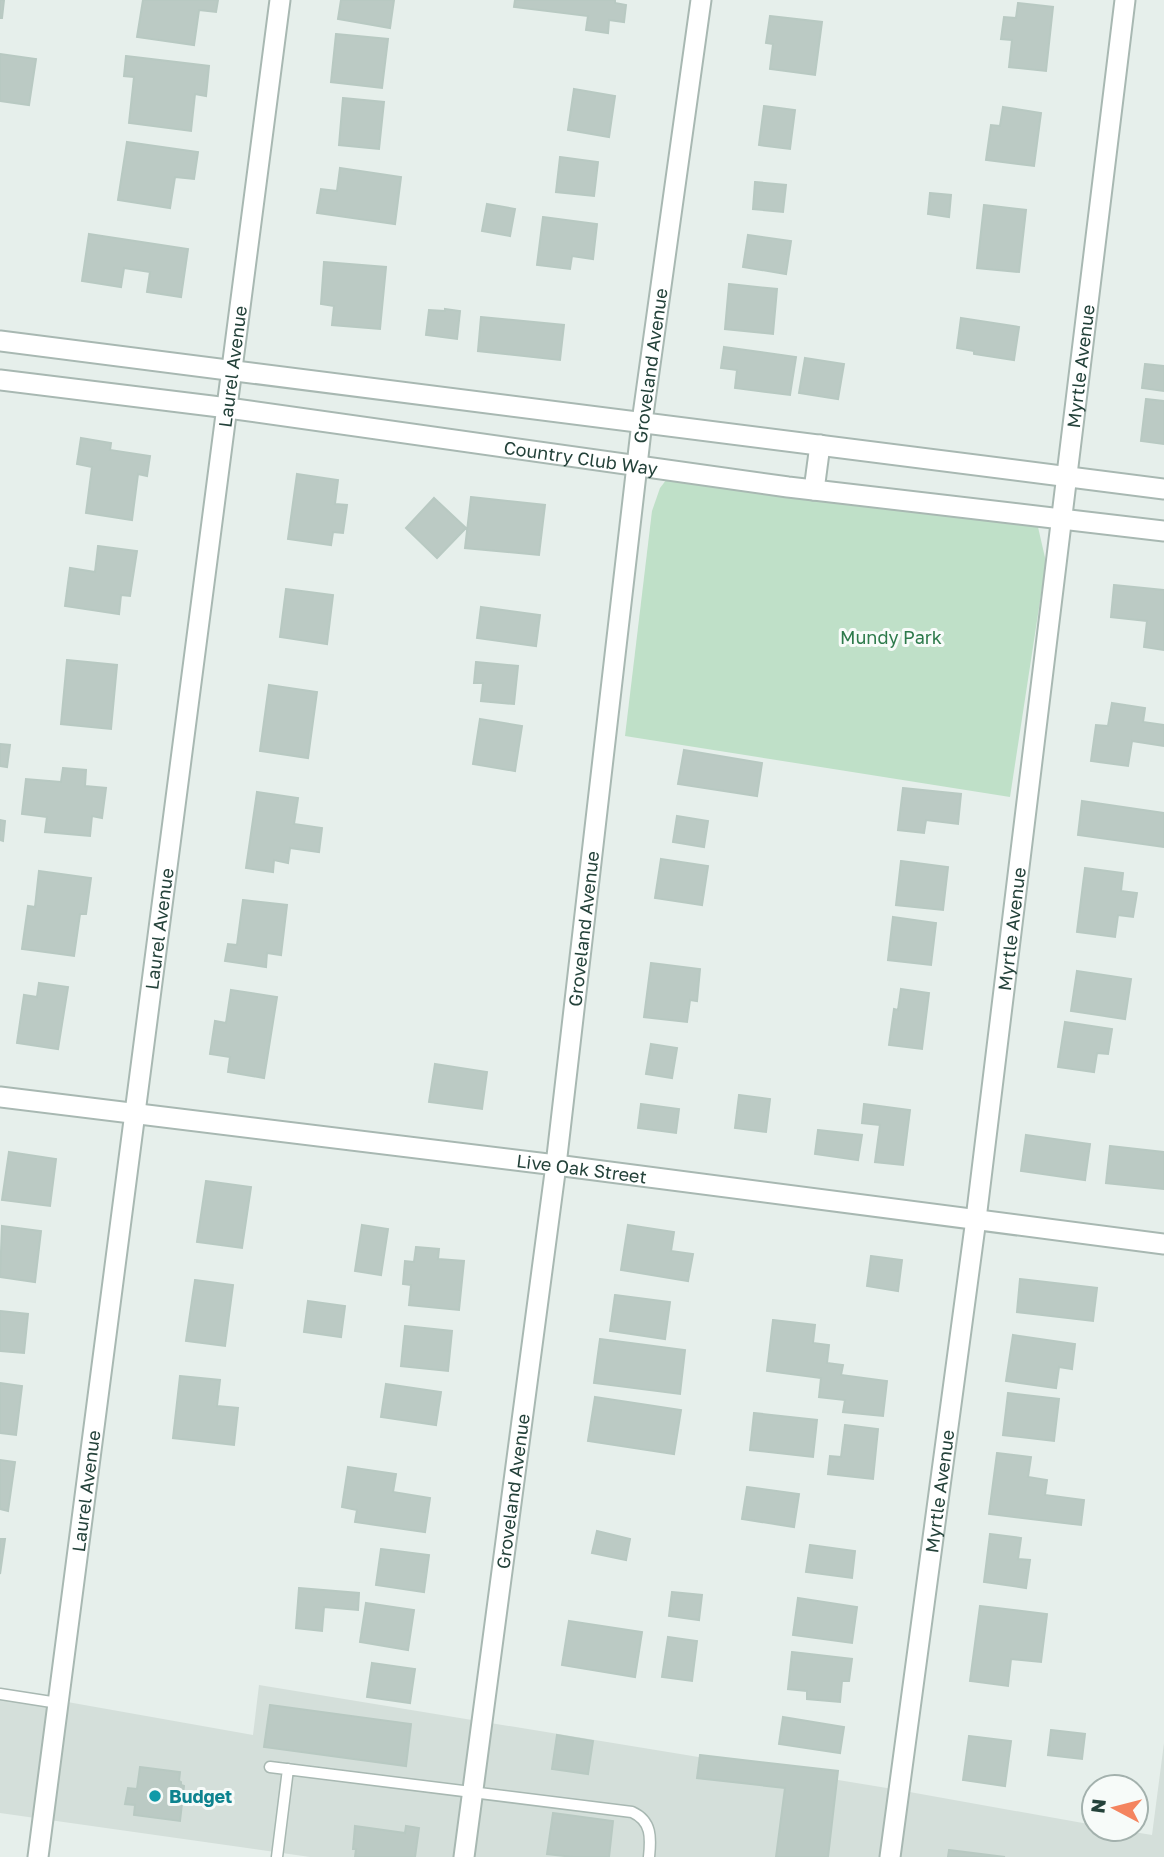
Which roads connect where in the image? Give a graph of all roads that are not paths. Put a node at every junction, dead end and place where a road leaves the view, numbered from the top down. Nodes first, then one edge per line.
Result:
1 (280, 0) edge
2 (701, 0) edge
3 (1125, 0) edge
4 (0, 341) edge
5 (233, 371) junction
6 (0, 380) edge
7 (228, 408) junction
8 (642, 422) junction
9 (820, 445) junction
10 (636, 466) junction
11 (1066, 477) junction
12 (814, 489) junction
13 (1164, 489) edge
14 (1062, 517) junction
15 (1164, 531) edge
16 (0, 1097) edge
17 (135, 1114) junction
18 (556, 1165) junction
19 (976, 1219) junction
20 (1164, 1244) edge
21 (0, 1694) edge
22 (58, 1703) junction
23 (270, 1767) dead end
24 (288, 1769) junction
25 (472, 1791) junction
26 (38, 1857) edge
27 (277, 1857) edge
28 (464, 1857) edge
29 (649, 1857) edge
30 (890, 1857) edge

1 - 5 street, Laurel Avenue
2 - 8 street, Groveland Avenue
3 - 11 street, Myrtle Avenue
4 - 5 street
5 - 7 street, Laurel Avenue
5 - 8 street
6 - 7 street, Country Club Way
7 - 10 street, Country Club Way
7 - 17 street, Laurel Avenue
8 - 9 street
8 - 10 street, Groveland Avenue
9 - 11 street
9 - 12 street
10 - 12 street, Country Club Way
10 - 18 street, Groveland Avenue
11 - 13 street
11 - 14 street, Myrtle Avenue
12 - 14 street, Country Club Way
14 - 15 street, Country Club Way
14 - 19 street, Myrtle Avenue
16 - 17 street, Live Oak Street
17 - 18 street, Live Oak Street
17 - 22 street, Laurel Avenue
18 - 19 street, Live Oak Street
18 - 25 street, Groveland Avenue
19 - 20 street, Live Oak Street
19 - 30 street, Myrtle Avenue
21 - 22 lane
22 - 26 street, Laurel Avenue
23 - 24 lane
24 - 25 lane
24 - 27 lane
25 - 28 street, Groveland Avenue
25 - 29 lane

